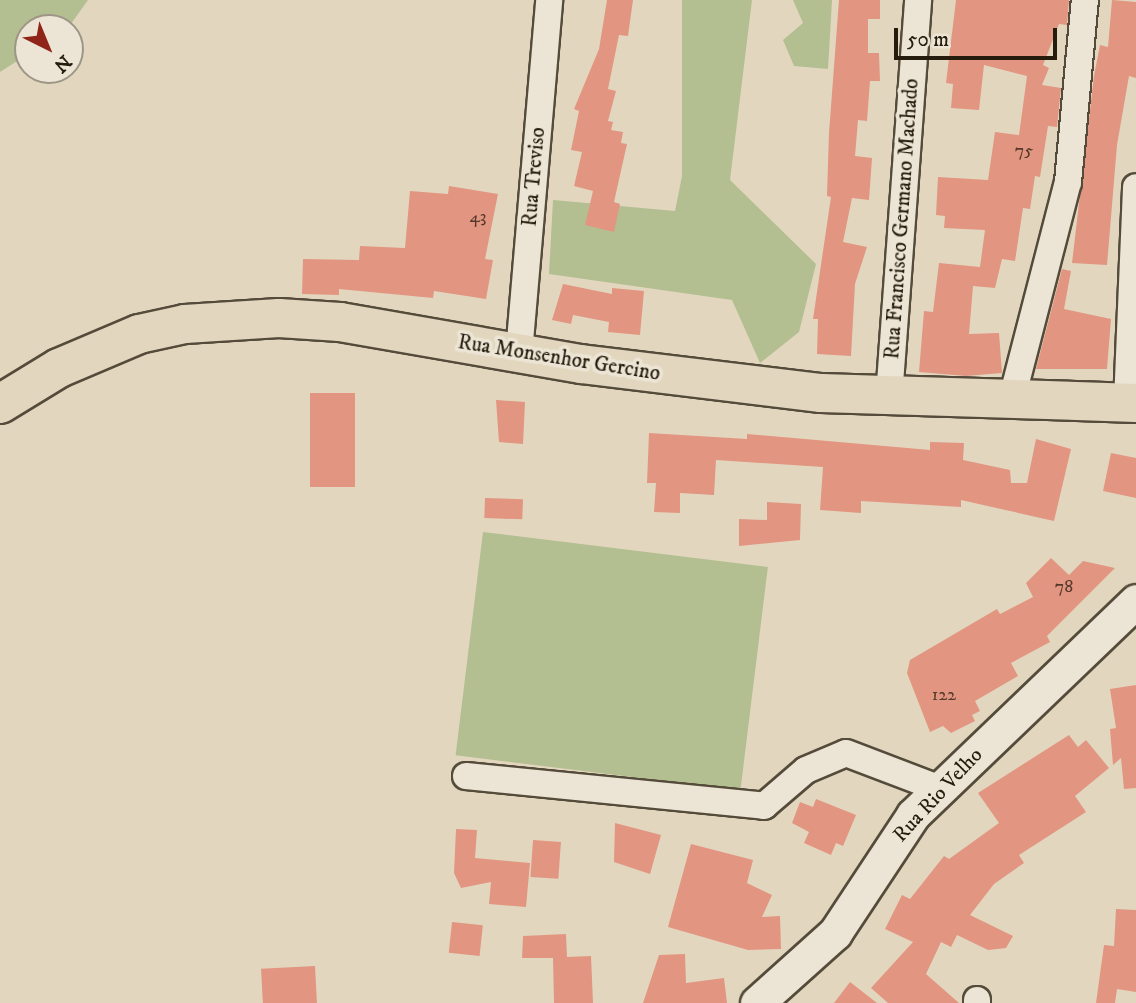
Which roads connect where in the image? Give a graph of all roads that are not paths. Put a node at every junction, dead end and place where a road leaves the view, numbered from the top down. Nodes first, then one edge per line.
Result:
1 (549, 0) edge
2 (918, 0) edge
3 (1085, 0) edge
4 (1136, 187) edge
5 (519, 353) junction
6 (890, 397) junction
7 (1011, 402) junction
8 (1132, 403) edge
9 (0, 404) edge
10 (1136, 601) edge
11 (466, 776) dead end
12 (939, 788) junction
13 (757, 1003) edge

1 - 5 street, Rua Treviso
2 - 6 street, Rua Francisco Germano Machado
3 - 7 street
4 - 8 street
5 - 6 main road, Rua Monsenhor Gercino
5 - 9 main road, Rua Monsenhor Gercino
6 - 7 main road, Rua Monsenhor Gercino
7 - 8 main road, Rua Monsenhor Gercino
10 - 12 street, Rua Rio Velho
11 - 12 street
12 - 13 street, Rua Rio Velho

